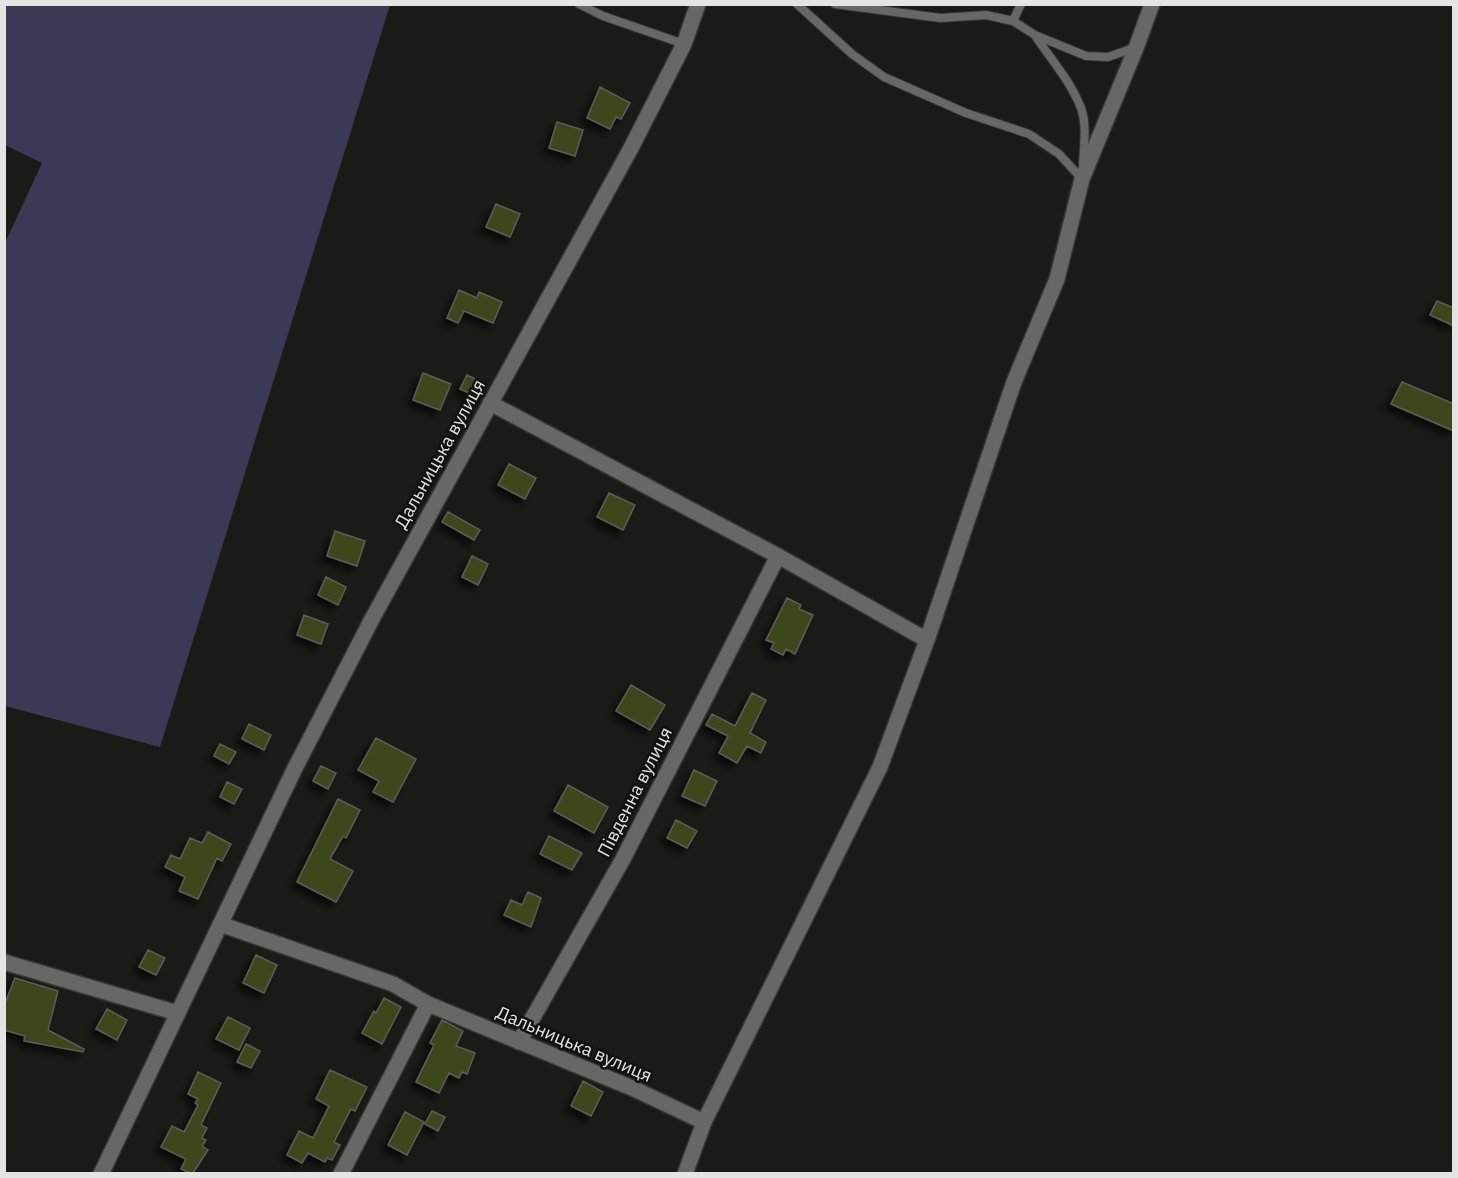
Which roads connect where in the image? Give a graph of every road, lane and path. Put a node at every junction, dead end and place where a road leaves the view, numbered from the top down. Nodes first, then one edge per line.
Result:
1 (579, 4) edge
2 (698, 4) edge
3 (797, 4) edge
4 (835, 4) edge
5 (1021, 4) edge
6 (1151, 5) edge
7 (1013, 21) junction
8 (1035, 35) junction
9 (684, 44) junction
10 (1136, 48) junction
11 (1082, 179) junction
12 (490, 403) junction
13 (778, 556) junction
14 (927, 640) junction
15 (220, 924) junction
16 (4, 962) edge
17 (428, 1004) junction
18 (177, 1013) junction
19 (519, 1042) junction
20 (704, 1122) junction
21 (101, 1173) edge
22 (341, 1173) edge
23 (685, 1173) edge

1 - 9 lane
2 - 9 street, Дальницька вулиця
3 - 11 lane
4 - 7 lane
5 - 7 lane
6 - 10 street
7 - 8 lane
8 - 10 lane
8 - 11 lane
9 - 12 street, Дальницька вулиця
10 - 11 street
11 - 14 street
12 - 13 street
12 - 15 street, Дальницька вулиця
13 - 14 street
13 - 19 street, Південна вулиця
14 - 20 street
15 - 17 street, Дальницька вулиця
15 - 18 street, Дальницька вулиця
16 - 18 street
17 - 19 street, Дальницька вулиця
17 - 22 street
18 - 21 street, Дальницька вулиця
19 - 20 street, Дальницька вулиця
20 - 23 street

